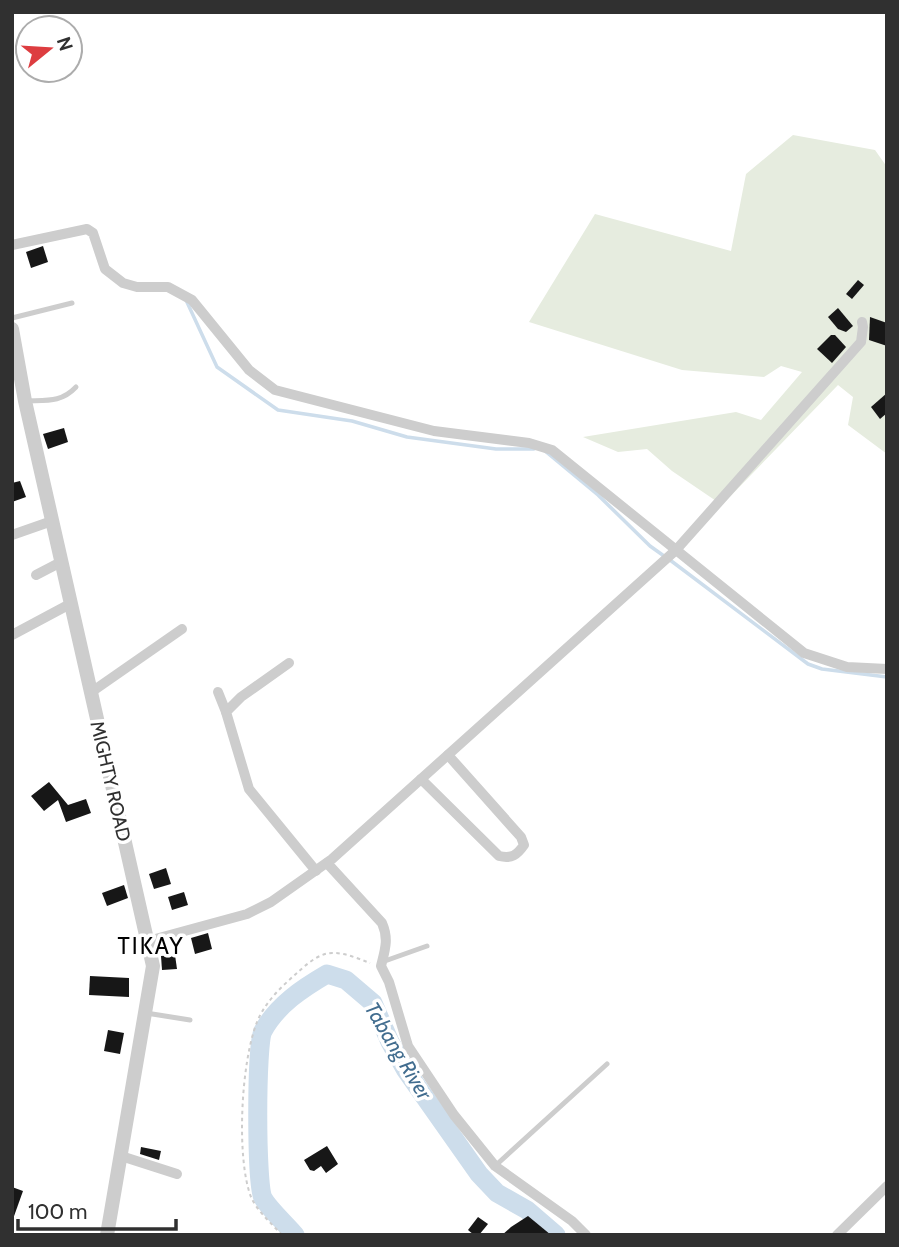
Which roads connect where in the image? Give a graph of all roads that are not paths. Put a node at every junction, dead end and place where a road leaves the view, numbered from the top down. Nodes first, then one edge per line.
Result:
1 (12, 245) edge
2 (72, 303) dead end
3 (12, 318) edge
4 (862, 322) dead end
5 (12, 329) edge
6 (76, 387) dead end
7 (25, 401) junction
8 (52, 522) junction
9 (12, 535) edge
10 (676, 550) junction
11 (61, 562) junction
12 (36, 575) dead end
13 (70, 604) junction
14 (182, 629) dead end
15 (12, 635) edge
16 (289, 663) dead end
17 (887, 669) edge
18 (218, 692) dead end
19 (90, 693) junction
20 (226, 712) junction
21 (448, 755) junction
22 (421, 779) junction
23 (327, 863) junction
24 (316, 871) junction
25 (148, 940) junction
26 (427, 946) dead end
27 (382, 964) junction
28 (146, 1013) junction
29 (190, 1020) dead end
30 (607, 1064) dead end
31 (121, 1156) junction
32 (495, 1166) junction
33 (177, 1174) dead end
34 (887, 1186) edge
35 (107, 1235) edge
36 (586, 1235) edge
37 (837, 1235) edge

1 - 10 street
2 - 3 lane
4 - 10 street
5 - 7 street, MIGHTY ROAD
6 - 7 lane
7 - 8 street, MIGHTY ROAD
8 - 9 street
8 - 11 street, MIGHTY ROAD
10 - 17 street
10 - 21 street
11 - 12 street
11 - 13 street, MIGHTY ROAD
13 - 15 street
13 - 19 street, MIGHTY ROAD
14 - 19 street
16 - 20 street
18 - 20 street
19 - 25 street, MIGHTY ROAD
20 - 24 street
21 - 22 street
21 - 22 street
22 - 23 street
23 - 24 street
23 - 27 street
24 - 25 street
25 - 28 street, MIGHTY ROAD
26 - 27 lane
27 - 32 street
28 - 29 lane
28 - 31 street, MIGHTY ROAD
30 - 32 lane
31 - 33 street
31 - 35 street, MIGHTY ROAD
32 - 36 street
34 - 37 street

